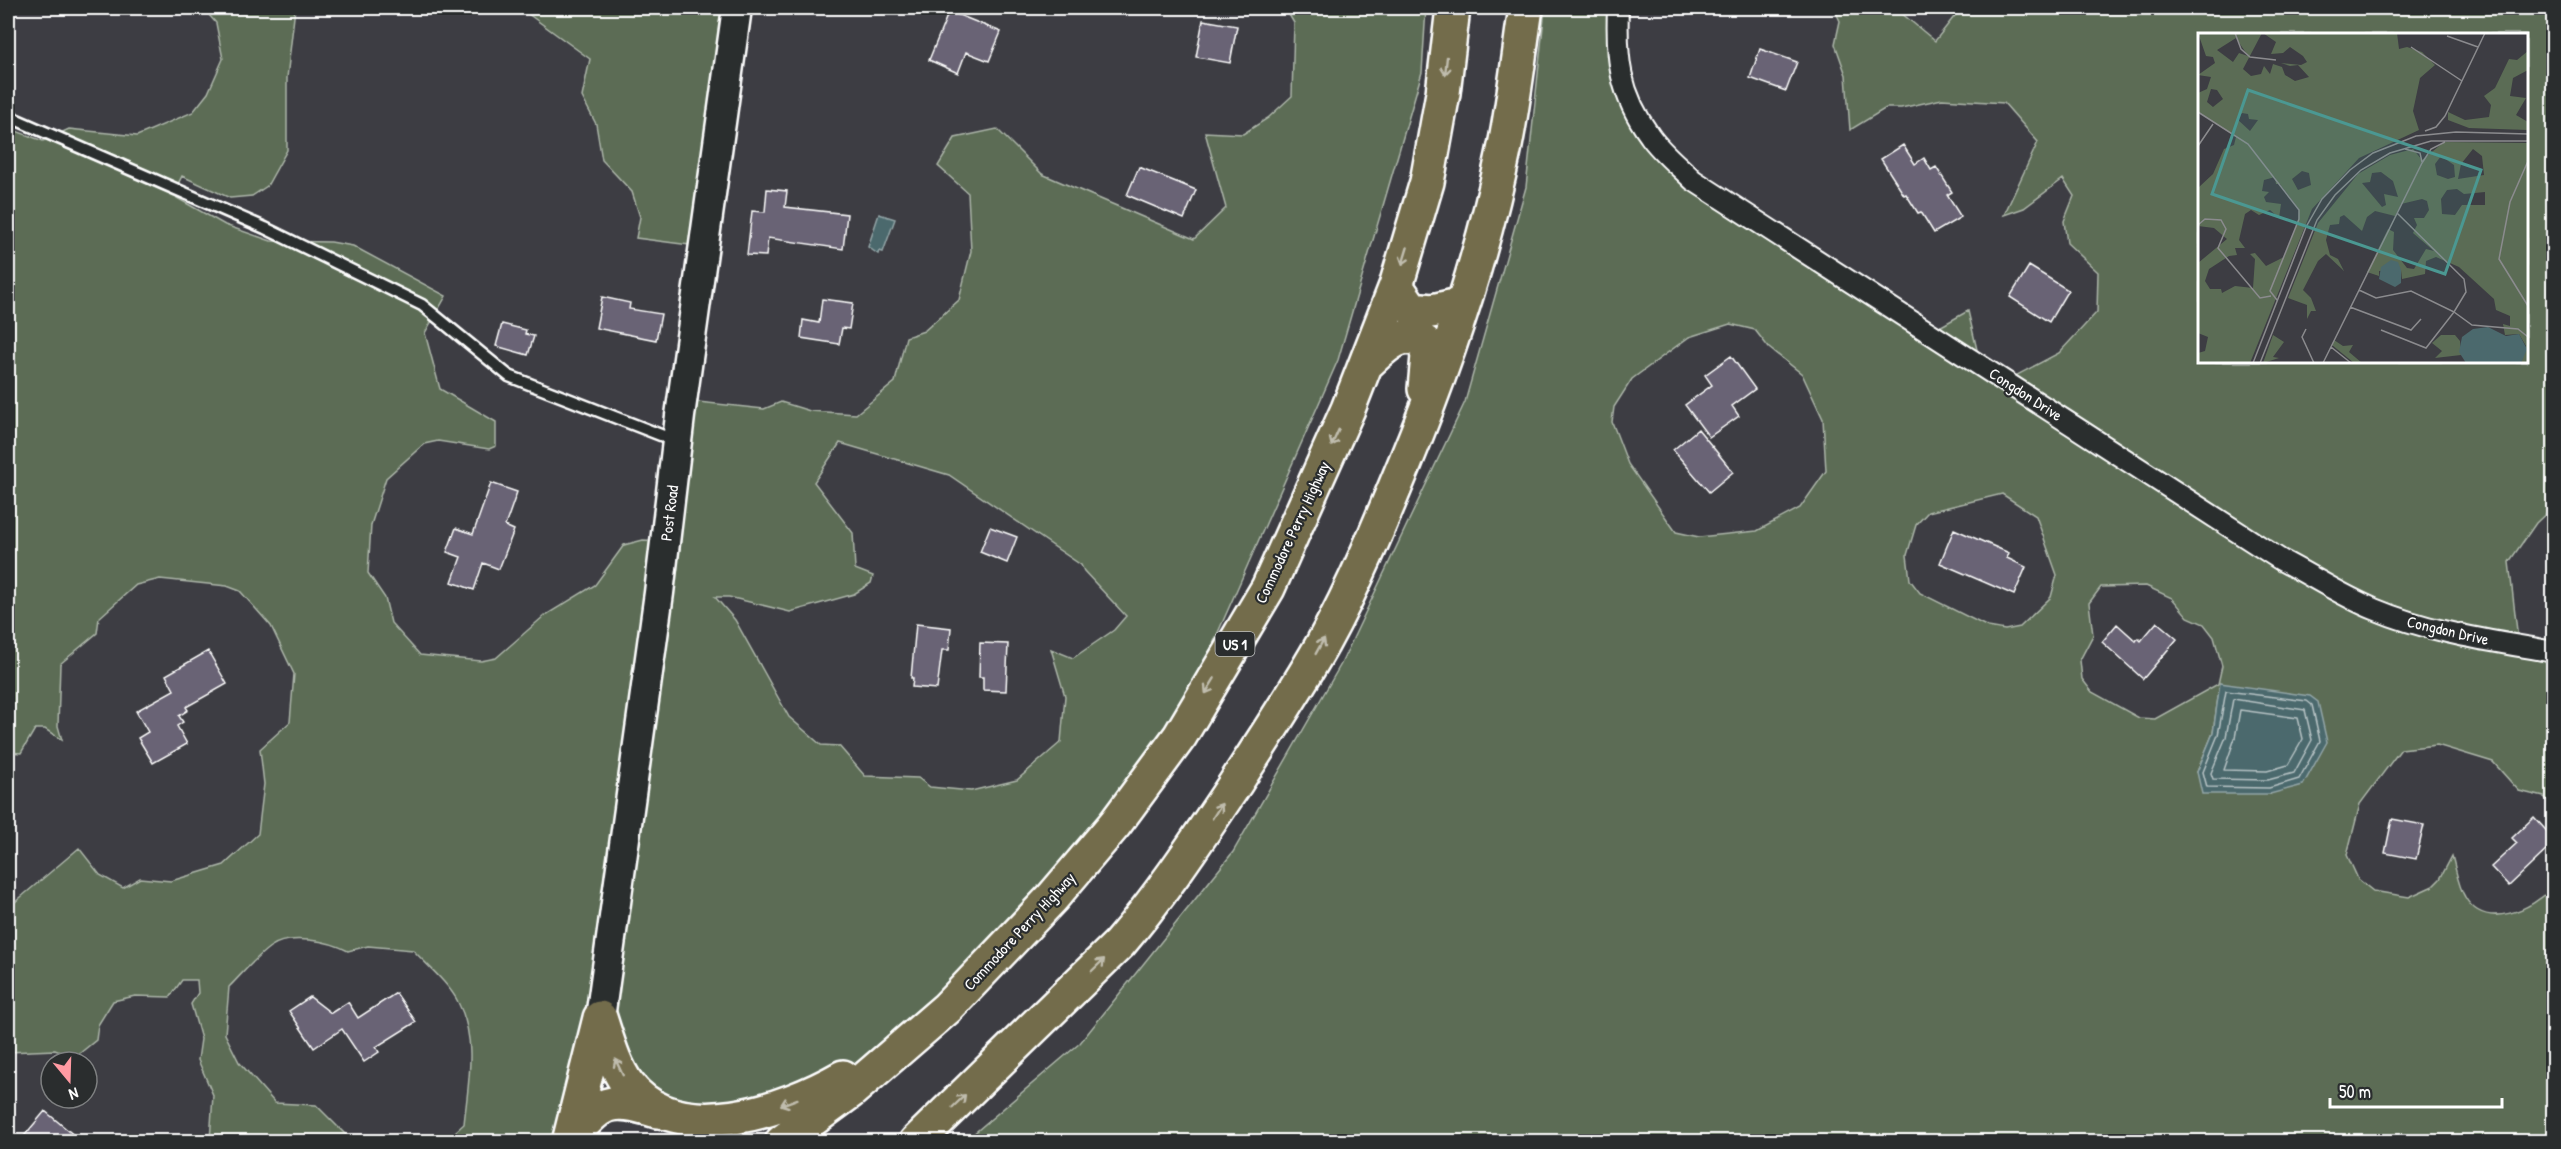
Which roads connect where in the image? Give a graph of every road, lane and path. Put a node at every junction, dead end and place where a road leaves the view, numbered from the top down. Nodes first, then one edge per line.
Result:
1 (737, 8) edge
2 (1453, 8) edge
3 (1526, 8) edge
4 (1618, 8) edge
5 (8, 116) edge
6 (1396, 286) junction
7 (1463, 304) junction
8 (1366, 364) junction
9 (1426, 412) junction
10 (677, 441) junction
11 (2553, 652) edge
12 (946, 1008) junction
13 (600, 1017) junction
14 (657, 1111) junction
15 (569, 1140) edge
16 (782, 1142) edge
17 (916, 1142) edge

1 - 10 street, Post Road
2 -> 6 highway, Commodore Perry Highway / US 1
3 - 7 highway
4 - 11 street, Congdon Drive
5 - 10 lane
6 - 7 highway
6 - 8 highway, Commodore Perry Highway / US 1
7 - 9 highway
8 - 9 highway
8 -> 12 highway, Commodore Perry Highway / US 1
17 -> 9 highway
10 - 13 street, Post Road
12 -> 14 highway
12 - 16 highway, Commodore Perry Highway / US 1
14 -> 13 highway
13 - 15 highway
14 - 15 highway

